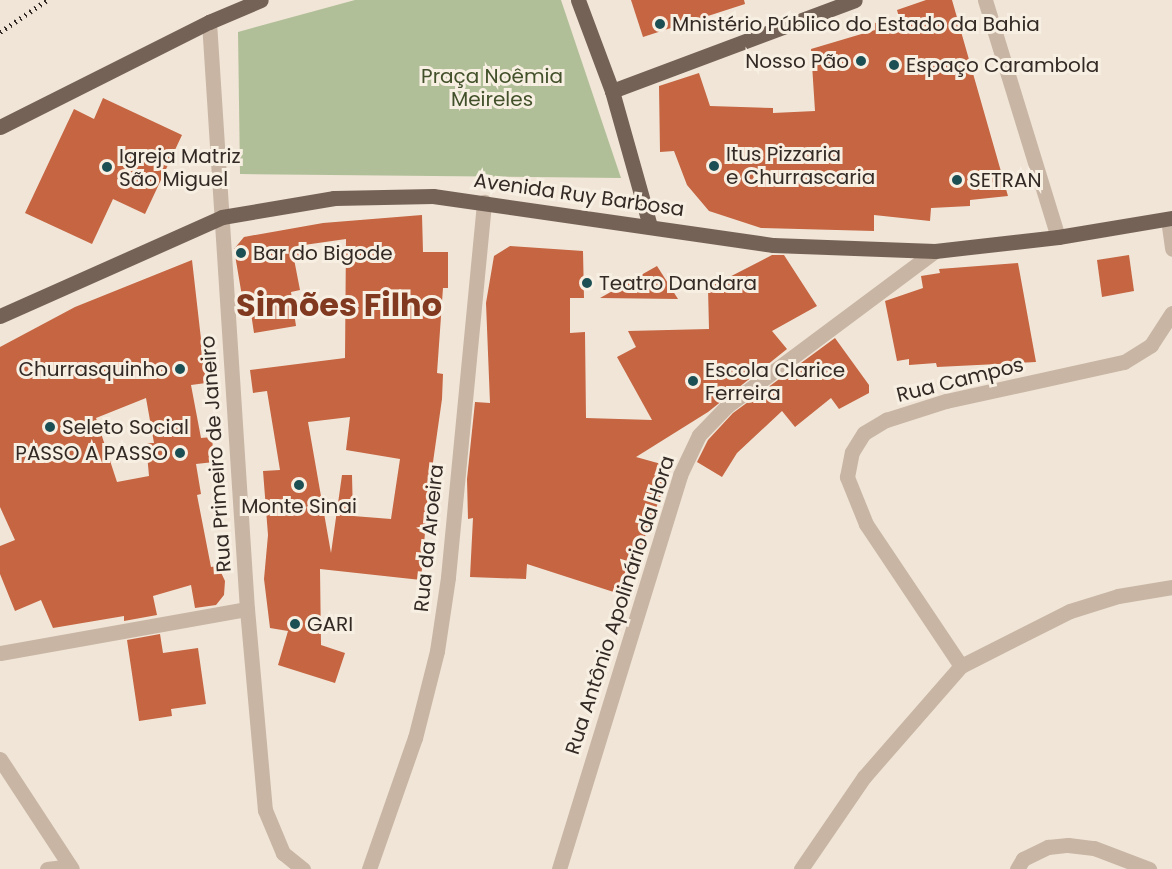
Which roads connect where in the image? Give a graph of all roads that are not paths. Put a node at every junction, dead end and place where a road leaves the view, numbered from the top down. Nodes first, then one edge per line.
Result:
1 (261, 0) edge
2 (578, 0) edge
3 (855, 0) edge
4 (985, 0) edge
5 (209, 22) junction
6 (612, 91) junction
7 (0, 127) edge
8 (484, 202) junction
9 (222, 217) junction
10 (1170, 218) edge
11 (650, 226) junction
12 (1058, 237) junction
13 (1172, 249) edge
14 (935, 251) junction
15 (1172, 313) edge
16 (0, 316) edge
17 (1172, 587) edge
18 (247, 609) junction
19 (0, 653) edge
20 (962, 666) junction
21 (0, 759) edge
22 (71, 868) edge
23 (47, 869) edge
24 (303, 869) edge
25 (369, 869) edge
26 (559, 869) edge
27 (801, 869) edge
28 (1017, 869) edge
29 (1149, 869) edge

1 - 5 main road
2 - 6 main road
3 - 6 main road
4 - 12 street
5 - 7 main road
5 - 9 street, Rua Primeiro de Janeiro
6 - 11 main road
8 - 9 main road, Avenida Ruy Barbosa
8 - 11 main road, Avenida Ruy Barbosa
8 - 25 street, Rua da Aroeira
9 - 16 main road, Avenida Ruy Barbosa
9 - 18 street, Rua Primeiro de Janeiro
10 - 12 main road, Avenida Ruy Barbosa
10 - 13 street
11 - 14 main road, Avenida Ruy Barbosa
12 - 14 main road, Avenida Ruy Barbosa
14 - 26 street, Rua Antônio Apolinário da Hora
15 - 20 street, Rua Campos
17 - 20 street
18 - 19 street
18 - 24 street, Rua Primeiro de Janeiro
20 - 27 street
21 - 22 street
22 - 23 street
28 - 29 street

